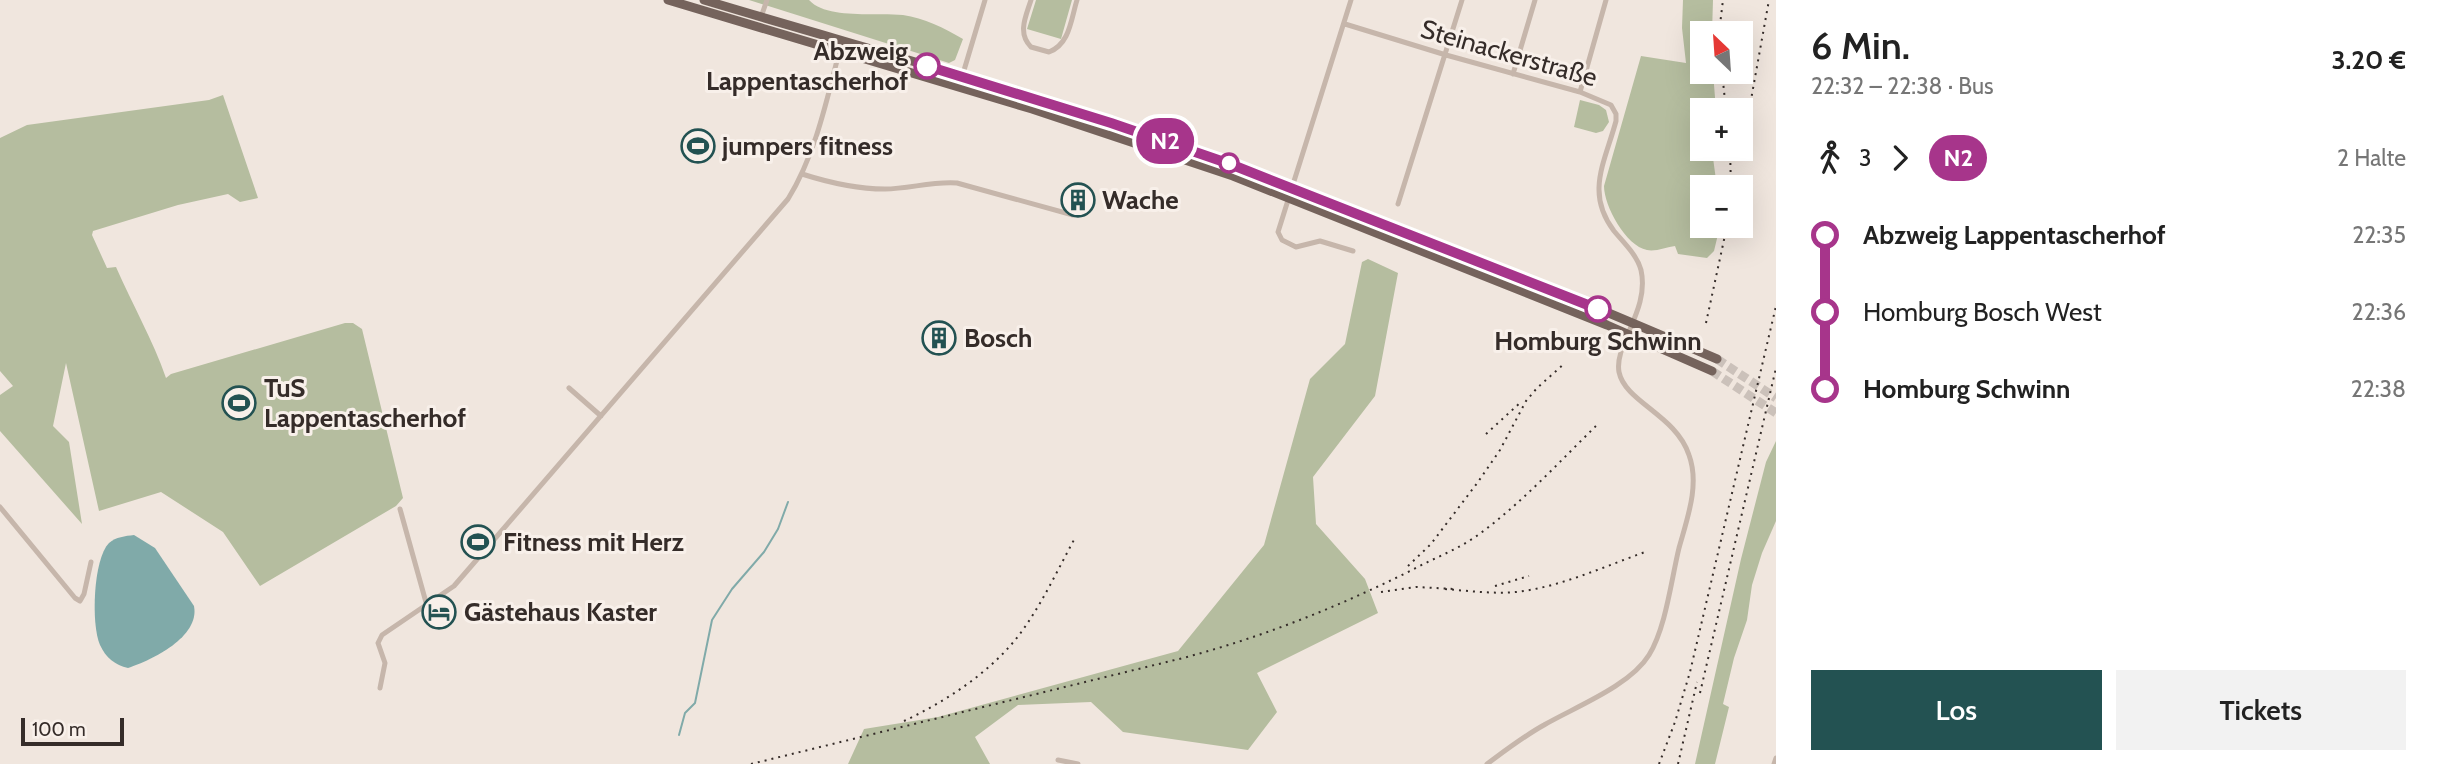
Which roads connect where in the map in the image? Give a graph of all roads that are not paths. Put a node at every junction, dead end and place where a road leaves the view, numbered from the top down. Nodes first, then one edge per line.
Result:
1 (668, 0) edge
2 (704, 0) edge
3 (767, 0) edge
4 (985, 0) edge
5 (1031, 0) edge
6 (1077, 0) edge
7 (1351, 0) edge
8 (1462, 0) edge
9 (1535, 0) edge
10 (1606, 0) edge
11 (760, 22) junction
12 (1345, 24) junction
13 (842, 41) junction
14 (839, 51) junction
15 (1446, 55) junction
16 (1513, 74) junction
17 (962, 76) junction
18 (959, 87) junction
19 (1580, 92) junction
20 (802, 174) junction
21 (1291, 187) junction
22 (1288, 198) junction
23 (1398, 204) dead end
24 (1073, 215) dead end
25 (1353, 251) dead end
26 (1631, 329) junction
27 (1717, 359) tunnel mouth
28 (1712, 370) tunnel mouth
29 (569, 388) dead end
30 (601, 416) junction
31 (0, 507) edge
32 (400, 509) dead end
33 (7, 516) junction
34 (0, 523) edge
35 (91, 562) dead end
36 (427, 606) junction
37 (380, 688) dead end
38 (1058, 760) dead end
39 (1078, 764) edge
40 (1487, 764) edge

1 - 11 main road
2 - 11 main road
3 - 11 street
4 - 17 street
5 - 6 street
7 - 12 street
8 - 15 street
9 - 16 street
10 - 19 street
11 - 13 main road
11 - 14 main road
12 - 15 street, Steinackerstraße
12 - 21 street
13 - 14 street
13 - 17 main road
14 - 18 main road
14 - 20 street
15 - 16 street, Steinackerstraße
15 - 23 street
16 - 19 street, Steinackerstraße
17 - 18 street
17 - 21 main road
18 - 22 main road
19 - 26 street, Steinackerstraße
20 - 24 street
20 - 30 street
21 - 22 street
21 - 26 main road
22 - 25 street
22 - 26 main road
26 - 27 main road
26 - 28 main road
26 - 40 street
29 - 30 street
30 - 36 street
31 - 33 street
32 - 36 street
33 - 34 street
33 - 35 street
36 - 37 street
38 - 39 street

